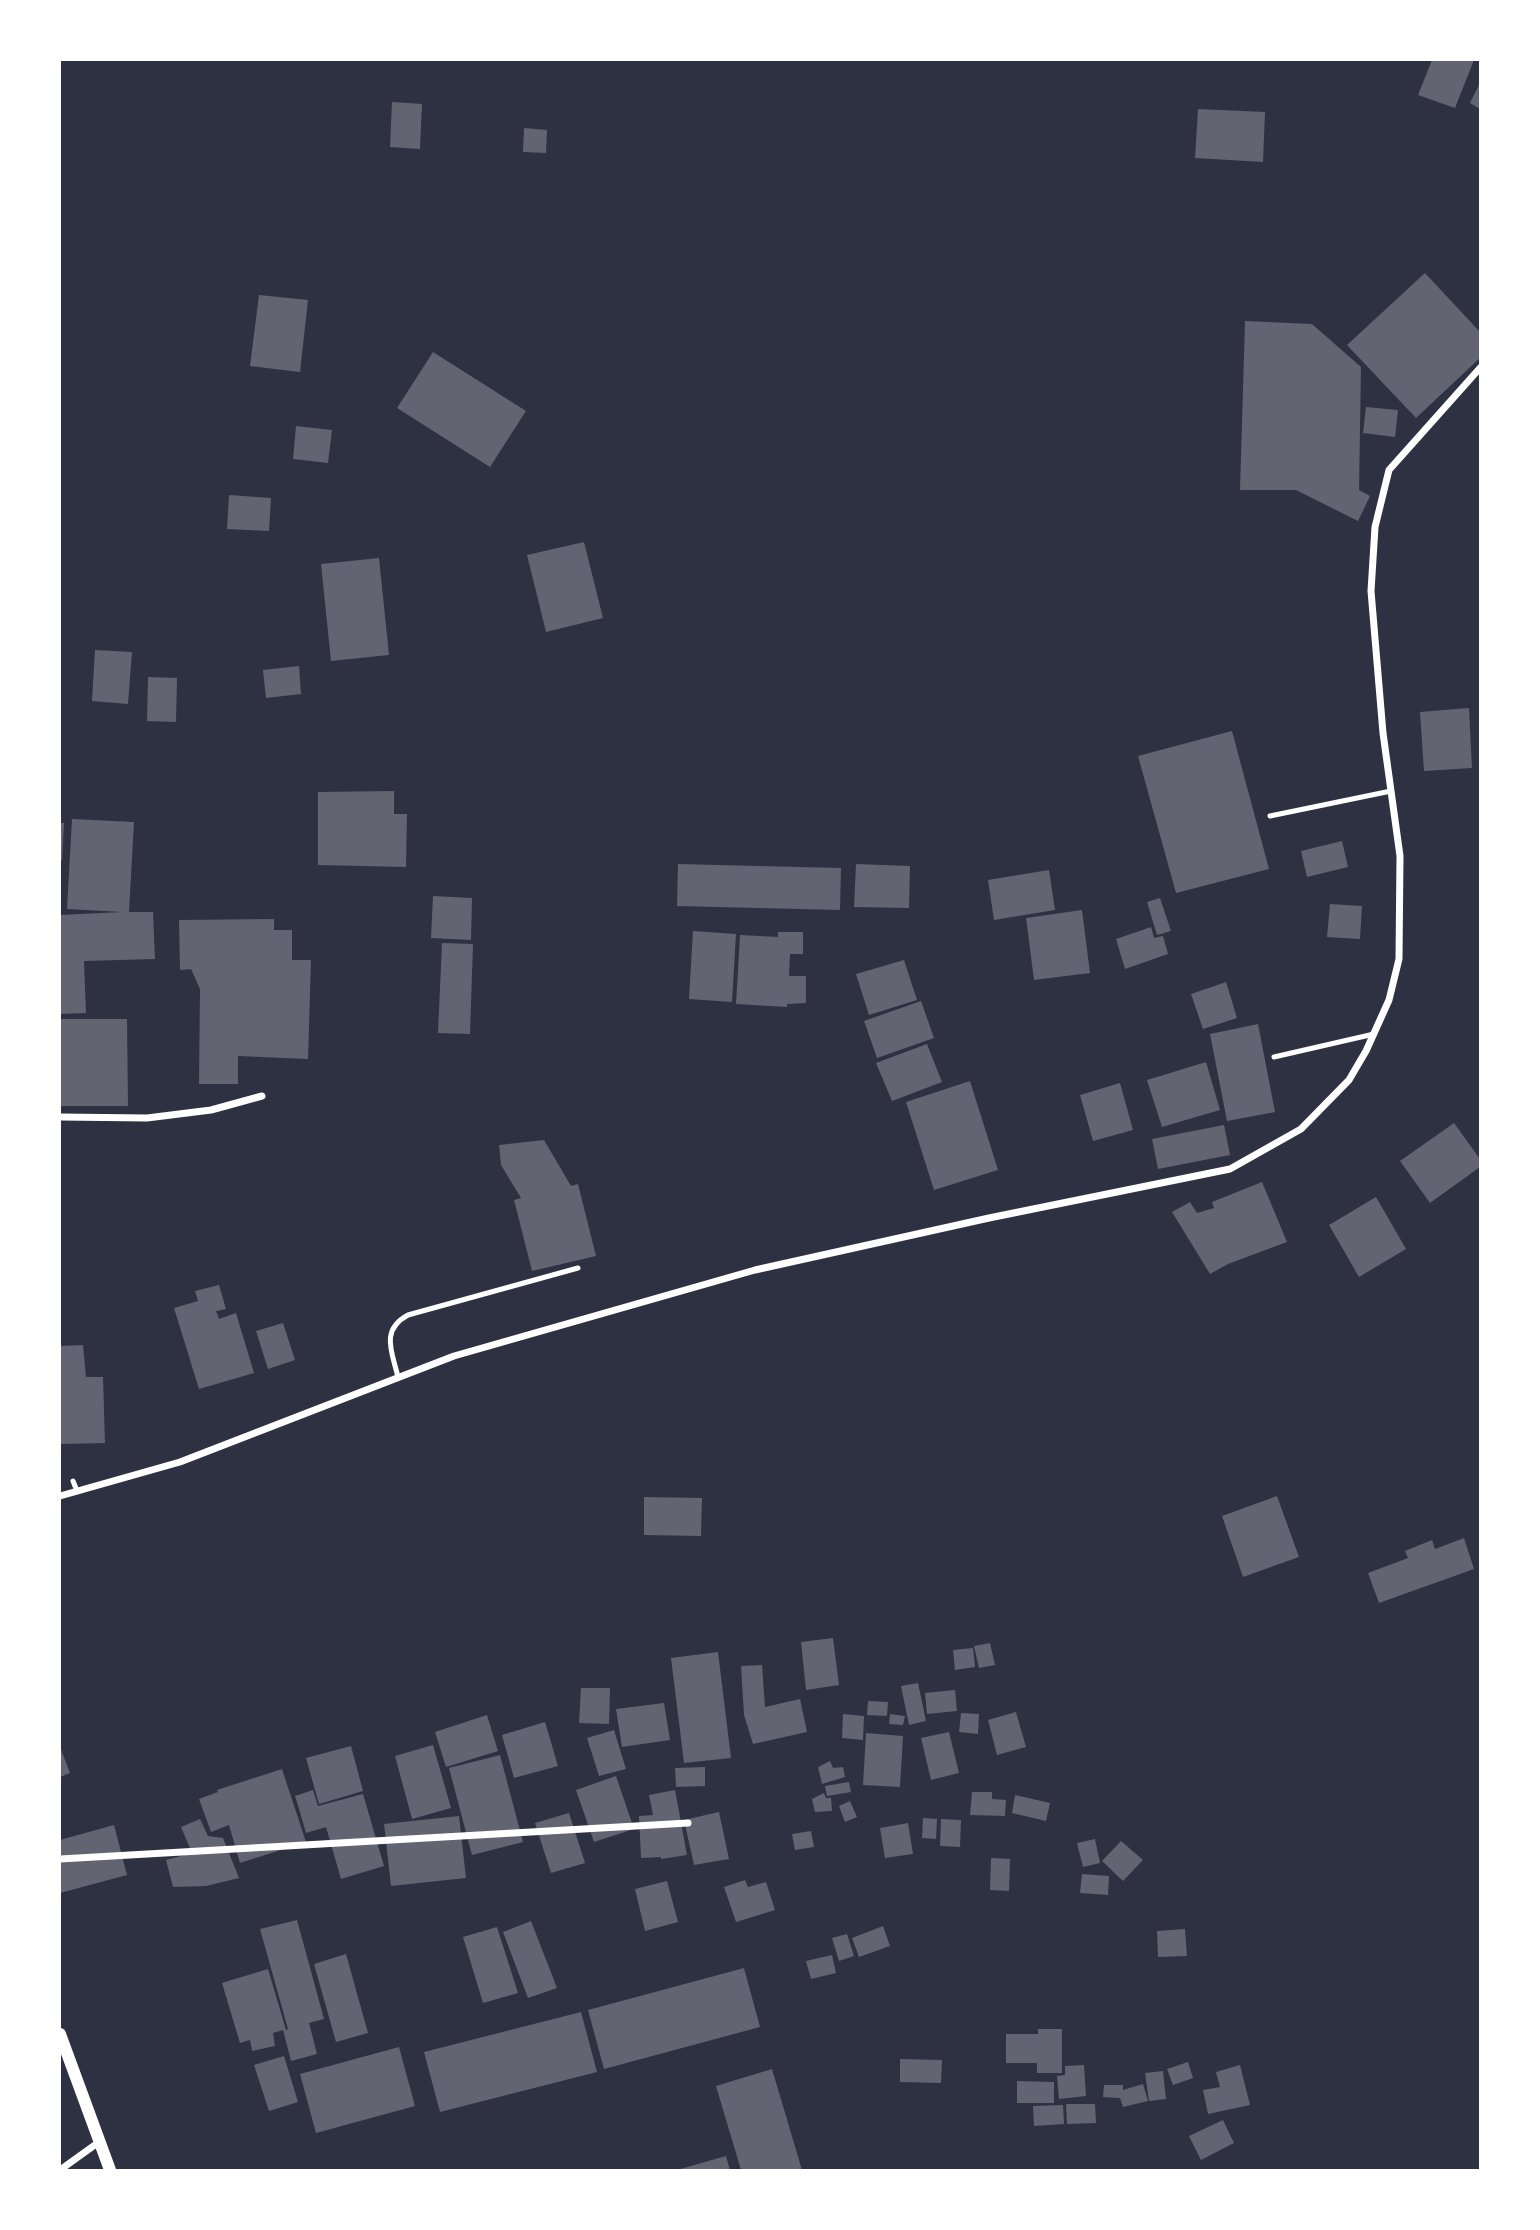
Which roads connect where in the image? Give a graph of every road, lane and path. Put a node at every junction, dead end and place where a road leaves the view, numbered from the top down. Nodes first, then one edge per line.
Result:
1 (1480, 368) edge
2 (1391, 791) junction
3 (1270, 816) dead end
4 (1374, 1034) junction
5 (1274, 1057) dead end
6 (262, 1096) dead end
7 (60, 1117) edge
8 (578, 1268) dead end
9 (398, 1377) junction
10 (73, 1481) dead end
11 (77, 1491) junction
12 (60, 1496) edge
13 (688, 1823) dead end
14 (60, 1859) edge
15 (60, 2034) edge
16 (99, 2142) junction
17 (60, 2171) edge
18 (110, 2171) edge

1 - 2 street
2 - 3 lane
2 - 4 street
4 - 5 lane
4 - 9 street
6 - 7 street
8 - 9 lane
9 - 11 street
10 - 11 lane
11 - 12 street
13 - 14 street
15 - 16 street
16 - 17 street
16 - 18 street

